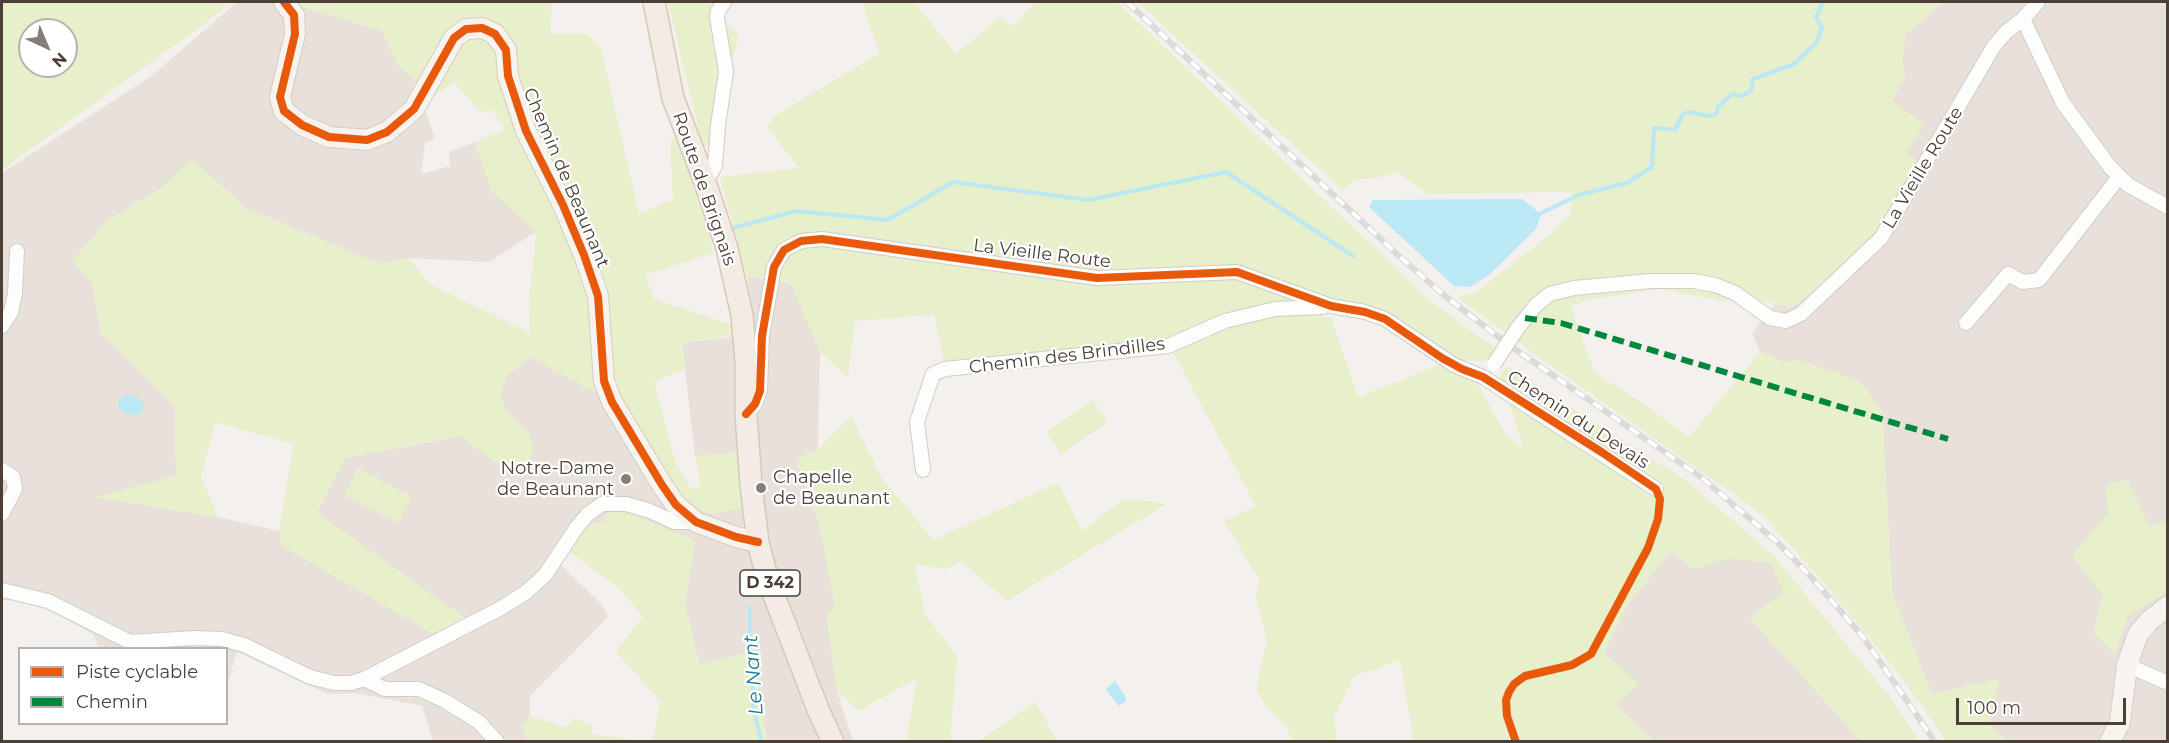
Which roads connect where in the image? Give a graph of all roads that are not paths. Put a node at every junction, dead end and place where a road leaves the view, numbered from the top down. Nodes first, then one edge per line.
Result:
1 (284, 2) edge
2 (654, 2) edge
3 (724, 2) edge
4 (2038, 2) edge
5 (2023, 19) junction
6 (2119, 177) junction
7 (705, 182) junction
8 (2168, 207) edge
9 (16, 251) dead end
10 (1331, 306) junction
11 (1966, 323) dead end
12 (2, 326) edge
13 (1484, 377) junction
14 (746, 414) junction
15 (2, 470) edge
16 (923, 470) dead end
17 (1656, 489) dead end
18 (2, 514) edge
19 (696, 522) junction
20 (758, 542) junction
21 (2, 590) edge
22 (2168, 606) edge
23 (2127, 664) junction
24 (364, 679) junction
25 (2168, 683) edge
26 (497, 741) edge
27 (833, 741) edge
28 (2110, 741) edge

1 - 19 street, Chemin de Beaunant
2 - 7 main road, Route de Brignais / D 342
3 - 7 street
4 - 5 street, La Vieille Route
5 - 6 street
5 - 13 street, La Vieille Route, bridge
6 - 8 street
6 - 11 street
7 - 14 main road, Route de Brignais / D 342
9 - 12 street
10 - 13 street, La Vieille Route
10 - 14 street, La Vieille Route
10 - 16 street, Chemin des Brindilles
13 - 17 street, Chemin du Devais
14 - 20 main road, D 342
15 - 18 street
19 - 20 street, Chemin de Beaunant
19 - 24 street
20 - 27 main road, D 342
21 - 24 street
22 - 23 street
23 - 25 street
23 - 28 street
24 - 26 street

